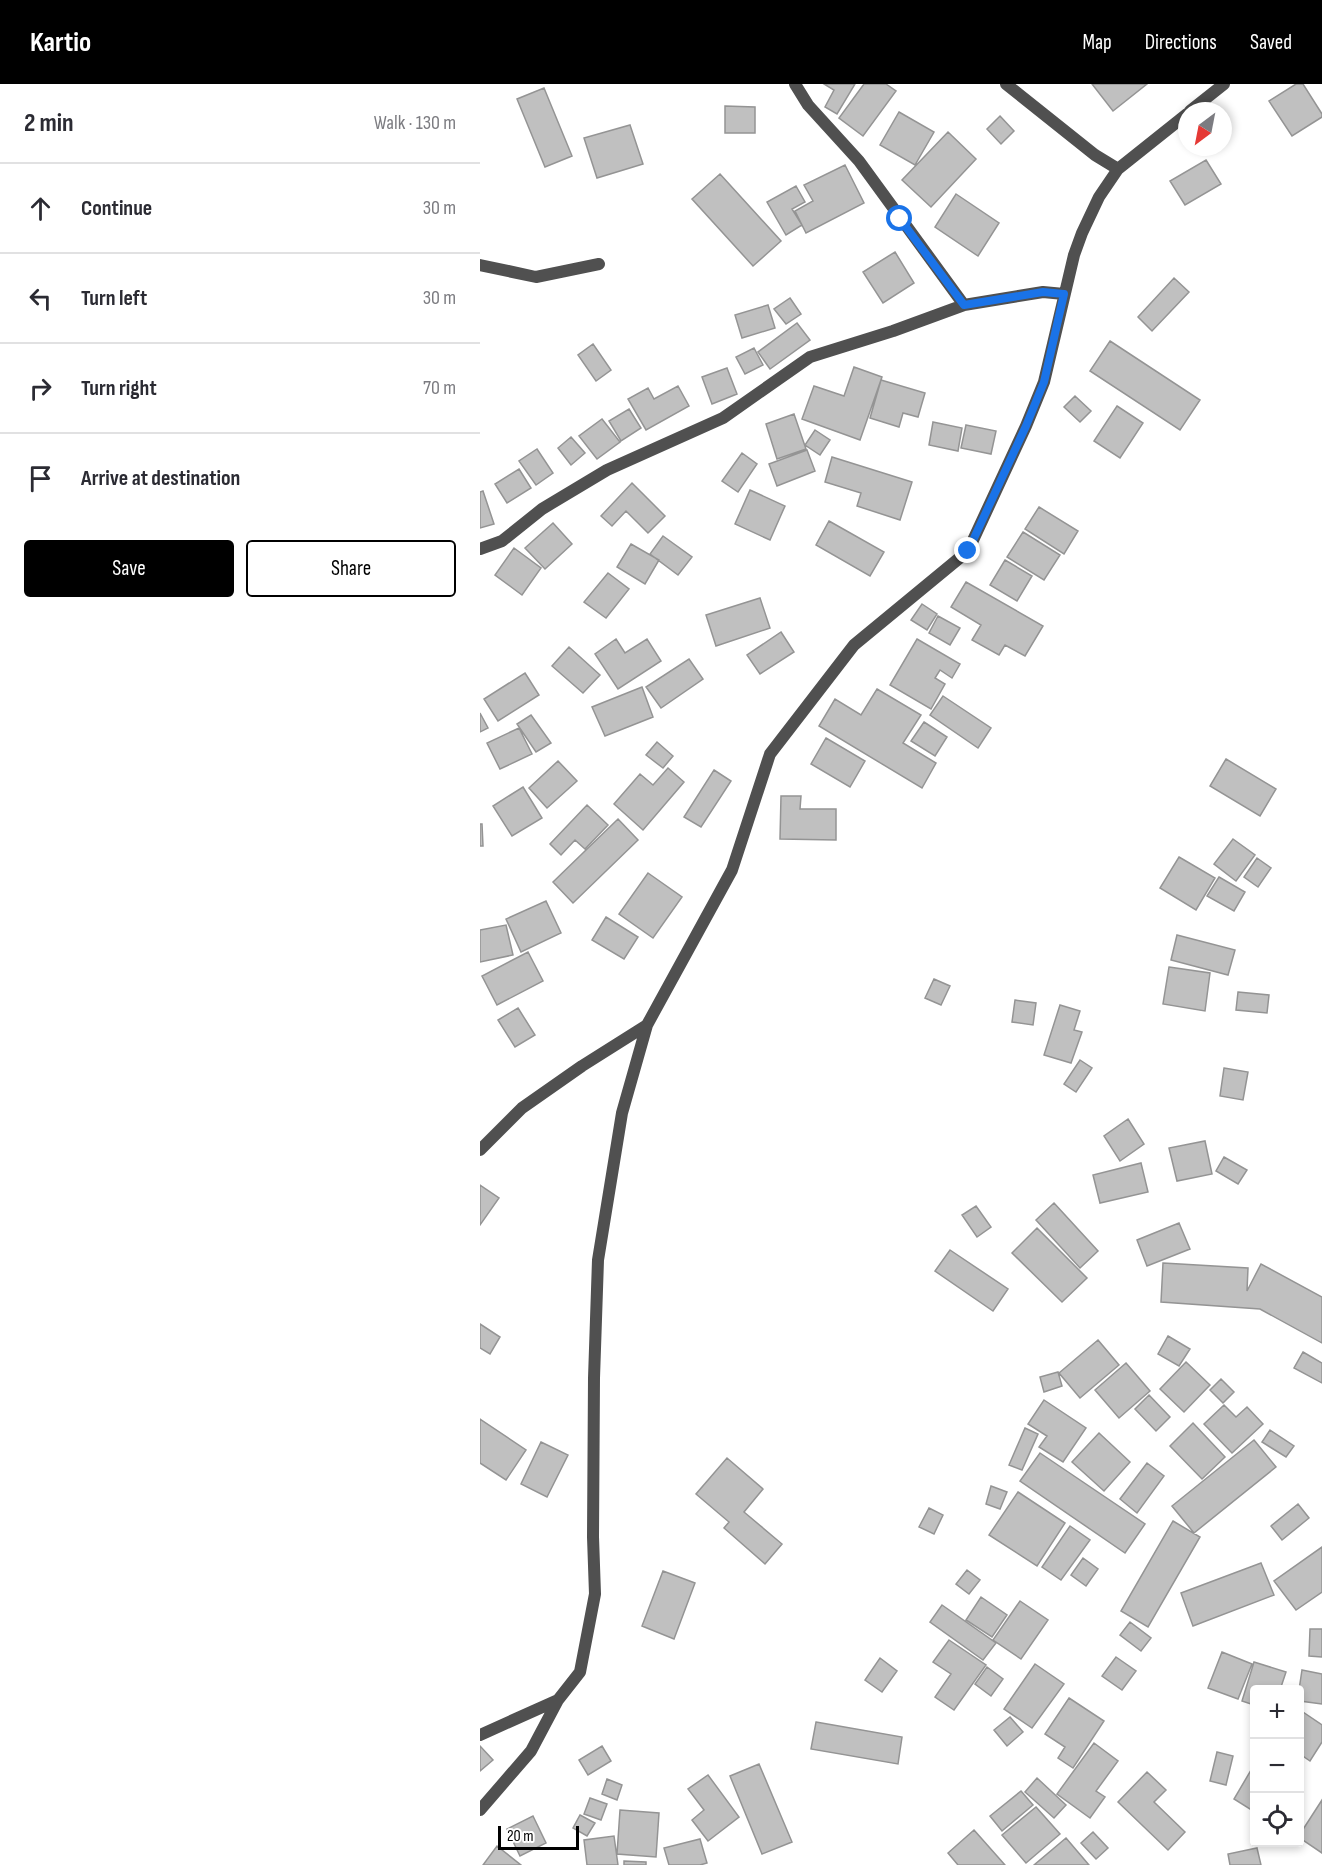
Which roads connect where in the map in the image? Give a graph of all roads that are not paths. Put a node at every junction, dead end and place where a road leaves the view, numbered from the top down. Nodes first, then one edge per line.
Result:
1 (795, 84) edge
2 (1006, 84) edge
3 (1224, 84) edge
4 (1202, 102) edge
5 (1178, 121) edge
6 (1118, 169) junction
7 (599, 264) dead end
8 (480, 265) edge
9 (1064, 294) junction
10 (964, 305) junction
11 (480, 549) edge
12 (647, 1025) junction
13 (480, 1150) edge
14 (558, 1700) junction
15 (480, 1735) edge
16 (480, 1810) edge

1 - 10 street
2 - 6 street
3 - 4 street
5 - 6 street
6 - 9 street
7 - 8 street
9 - 10 street
9 - 12 street
10 - 11 street
12 - 13 street
12 - 14 street
14 - 15 street
14 - 16 street

